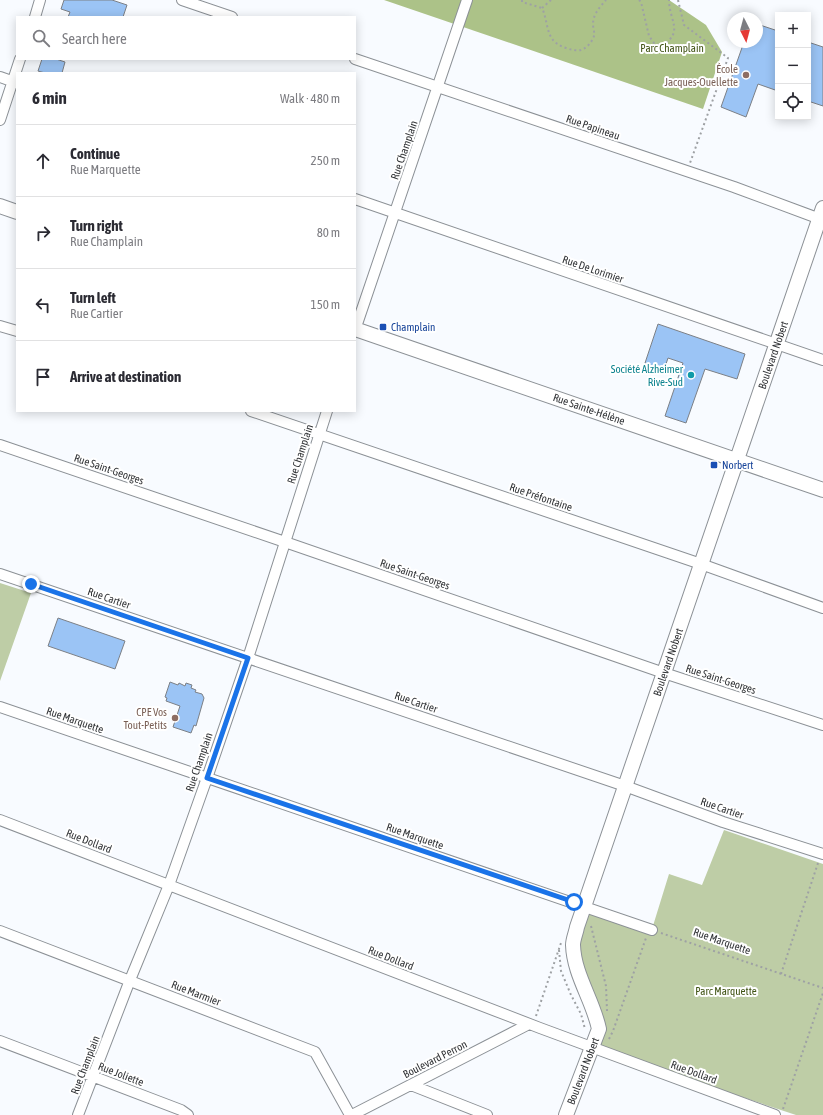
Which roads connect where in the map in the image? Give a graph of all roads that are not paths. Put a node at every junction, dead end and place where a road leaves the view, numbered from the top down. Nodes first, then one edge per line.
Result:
1 (40, 0) edge
2 (182, 0) edge
3 (467, 0) edge
4 (35, 16) edge
5 (229, 16) edge
6 (356, 59) edge
7 (20, 60) edge
8 (17, 72) edge
9 (0, 77) edge
10 (15, 82) edge
11 (438, 87) junction
12 (0, 120) edge
13 (356, 199) edge
14 (0, 206) edge
15 (16, 212) edge
16 (396, 213) junction
17 (822, 216) edge
18 (0, 326) edge
19 (356, 326) edge
20 (356, 329) edge
21 (16, 332) edge
22 (776, 344) junction
23 (823, 360) edge
24 (254, 412) edge
25 (327, 412) edge
26 (319, 434) junction
27 (0, 445) edge
28 (737, 460) junction
29 (823, 490) edge
30 (285, 542) junction
31 (701, 564) junction
32 (0, 574) edge
33 (823, 608) edge
34 (248, 658) junction
35 (664, 674) junction
36 (0, 707) edge
37 (823, 725) edge
38 (207, 778) junction
39 (625, 786) junction
40 (0, 820) edge
41 (822, 854) edge
42 (169, 885) junction
43 (584, 905) junction
44 (652, 930) road end
45 (0, 931) edge
46 (130, 980) junction
47 (533, 1020) junction
48 (0, 1040) edge
49 (592, 1047) junction
50 (93, 1076) junction
51 (411, 1085) junction
52 (78, 1115) edge
53 (188, 1115) edge
54 (351, 1115) edge
55 (487, 1115) edge
56 (566, 1115) edge
57 (775, 1115) edge

1 - 4 street
2 - 5 street
3 - 11 street, Rue Champlain
6 - 11 street, Rue Papineau
7 - 8 street
9 - 10 street
10 - 12 street
11 - 16 street, Rue Champlain
11 - 17 street, Rue Papineau
13 - 16 street, Rue De Lorimier
14 - 15 street
16 - 19 street, Rue Champlain
16 - 22 street, Rue De Lorimier
17 - 22 street, Boulevard Nobert
18 - 21 street
20 - 28 street, Rue Sainte-Hélène
22 - 23 street, Rue De Lorimier
22 - 28 street, Boulevard Nobert
24 - 26 street, Rue Préfontaine
25 - 26 street, Rue Champlain
26 - 30 street, Rue Champlain
26 - 31 street, Rue Préfontaine
27 - 30 street, Rue Saint-Georges
28 - 29 street, Rue Sainte-Hélène
28 - 31 street, Boulevard Nobert
30 - 34 street, Rue Champlain
30 - 35 street, Rue Saint-Georges
31 - 33 street, Rue Préfontaine
31 - 35 street, Boulevard Nobert
32 - 34 street, Rue Cartier
34 - 38 street, Rue Champlain
34 - 39 street, Rue Cartier
35 - 37 street, Rue Saint-Georges
35 - 39 street, Boulevard Nobert
36 - 38 street, Rue Marquette
38 - 42 street, Rue Champlain
38 - 43 street, Rue Marquette
39 - 41 street, Rue Cartier
39 - 43 street, Boulevard Nobert
40 - 42 street, Rue Dollard
42 - 46 street, Rue Champlain
42 - 47 street, Rue Dollard
43 - 44 street, Rue Marquette
43 - 49 street, Boulevard Nobert
45 - 46 street, Rue Marmier
46 - 50 street, Rue Champlain
46 - 54 street, Rue Marmier
47 - 49 street, Rue Dollard
47 - 51 street, Boulevard Perron
48 - 50 street, Rue Joliette
49 - 56 street, Boulevard Nobert
49 - 57 street, Rue Dollard
50 - 52 street, Rue Champlain
50 - 53 street, Rue Joliette
51 - 54 street, Boulevard Perron
51 - 55 street

